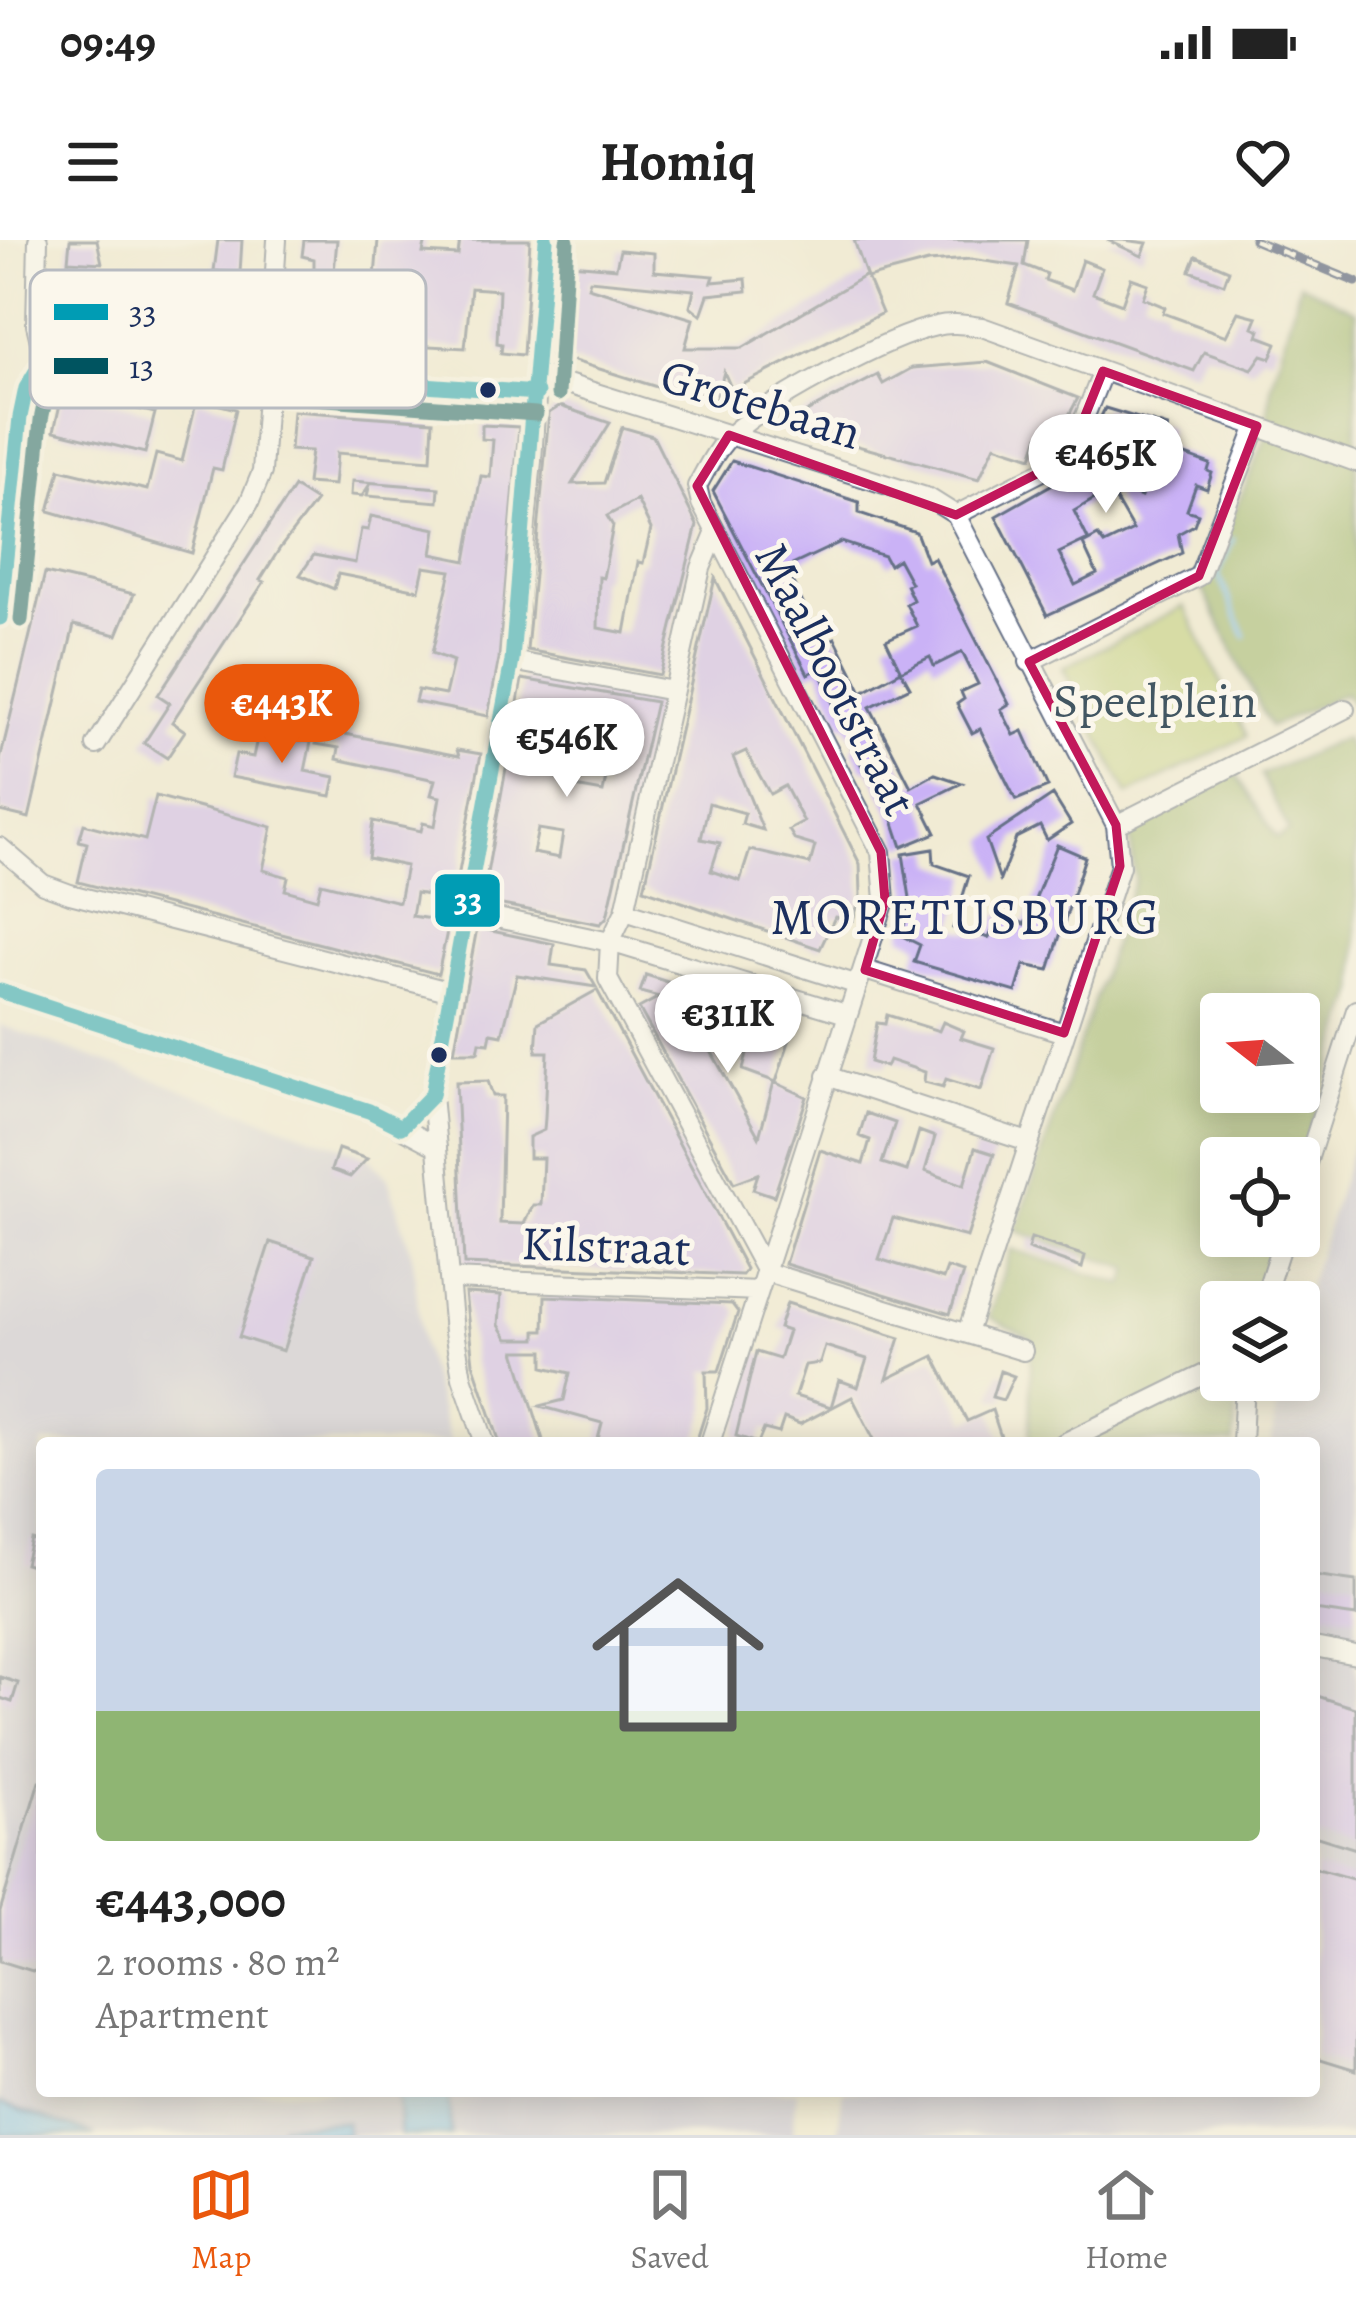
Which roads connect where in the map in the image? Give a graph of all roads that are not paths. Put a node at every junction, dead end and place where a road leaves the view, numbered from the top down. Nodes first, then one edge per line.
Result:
1 (38, 240) edge
2 (277, 240) edge
3 (546, 240) edge
4 (37, 270) edge
5 (275, 270) edge
6 (1103, 371) junction
7 (426, 379) edge
8 (30, 381) edge
9 (538, 384) junction
10 (266, 408) edge
11 (1257, 426) junction
12 (729, 435) junction
13 (10, 446) edge
14 (1356, 462) edge
15 (956, 514) junction
16 (716, 532) junction
17 (0, 618) edge
18 (512, 661) junction
19 (1030, 662) junction
20 (674, 691) junction
21 (1345, 710) dead end
22 (96, 746) dead end
23 (1116, 825) junction
24 (0, 847) edge
25 (464, 911) junction
26 (625, 911) junction
27 (610, 942) junction
28 (860, 977) junction
29 (0, 991) edge
30 (448, 991) junction
31 (1356, 1010) edge
32 (845, 1014) junction
33 (1064, 1033) junction
34 (827, 1076) junction
35 (432, 1095) junction
36 (401, 1127) junction
37 (1315, 1137) edge
38 (1028, 1142) junction
39 (437, 1147) junction
40 (449, 1279) junction
41 (762, 1281) junction
42 (967, 1333) junction
43 (1023, 1351) dead end
44 (1200, 1376) edge
45 (1244, 1401) edge
46 (483, 1437) edge
47 (712, 1437) edge
48 (1076, 1437) edge
49 (1242, 1437) edge
50 (1320, 1649) edge
51 (1356, 1655) edge

1 - 4 street
2 - 5 street
3 - 9 street
6 - 11 street
6 - 12 street
6 - 15 street
7 - 9 street, Grotebaan
8 - 13 street
9 - 12 street, Grotebaan
9 - 18 street
10 - 22 street
11 - 14 street
11 - 19 street
12 - 15 street, Grotebaan
12 - 16 street, Maalbootstraat
13 - 17 street
15 - 19 street
16 - 20 street
16 - 28 street, Maalbootstraat
18 - 20 street
18 - 25 street
19 - 23 street
20 - 26 street
21 - 23 street
23 - 33 street
24 - 30 street
25 - 27 street
25 - 30 street
26 - 27 street
26 - 28 street
27 - 32 street
27 - 41 street
28 - 32 street, Maalbootstraat
28 - 33 street
29 - 36 street
30 - 35 street
31 - 37 street
32 - 34 street, Maalbootstraat
33 - 38 street
34 - 38 street
34 - 41 street, Maalbootstraat
35 - 36 street
35 - 39 street
36 - 39 street
38 - 42 street
39 - 40 street
40 - 41 street, Kilstraat
40 - 46 street
41 - 42 street, Kilstraat
41 - 47 street, Maalbootstraat
42 - 43 street, Kilstraat
44 - 48 street
45 - 49 street
50 - 51 street

